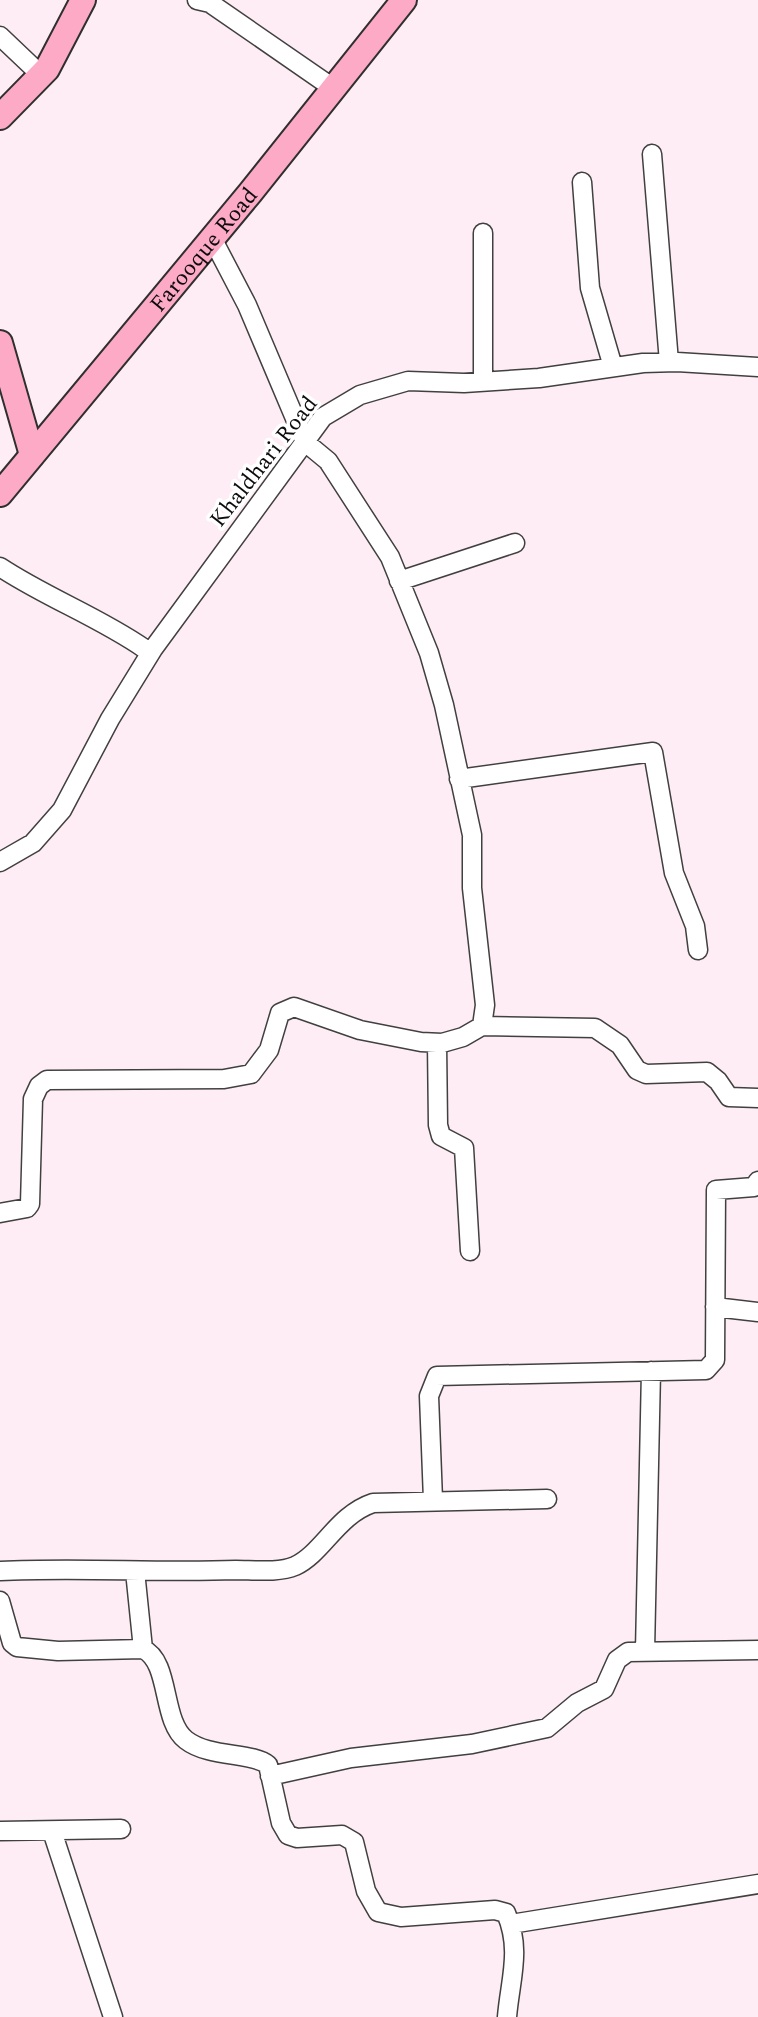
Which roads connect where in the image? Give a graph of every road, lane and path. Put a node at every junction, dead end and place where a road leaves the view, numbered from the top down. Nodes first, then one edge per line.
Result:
1 (83, 0) edge
2 (197, 0) edge
3 (404, 0) edge
4 (0, 36) edge
5 (41, 75) junction
6 (333, 88) junction
7 (0, 117) edge
8 (652, 154) dead end
9 (582, 182) dead end
10 (483, 233) dead end
11 (212, 238) junction
12 (0, 343) edge
13 (669, 362) junction
14 (613, 367) junction
15 (758, 368) edge
16 (483, 381) junction
17 (305, 442) junction
18 (32, 454) junction
19 (0, 494) edge
20 (515, 543) dead end
21 (0, 567) edge
22 (399, 581) junction
23 (153, 649) junction
24 (459, 779) junction
25 (0, 862) edge
26 (698, 950) dead end
27 (482, 1026) junction
28 (438, 1043) junction
29 (758, 1098) edge
30 (758, 1181) edge
31 (0, 1213) edge
32 (470, 1251) dead end
33 (715, 1307) junction
34 (758, 1312) edge
35 (651, 1371) junction
36 (547, 1499) dead end
37 (433, 1500) junction
38 (0, 1571) edge
39 (135, 1571) junction
40 (0, 1601) edge
41 (143, 1648) junction
42 (758, 1650) edge
43 (645, 1651) junction
44 (270, 1776) junction
45 (121, 1829) dead end
46 (52, 1830) junction
47 (0, 1832) edge
48 (758, 1885) edge
49 (511, 1924) junction
50 (113, 2017) edge
51 (508, 2017) edge

1 - 5 main road
2 - 6 street
3 - 6 main road, Farooque Road
4 - 5 street
5 - 7 main road
6 - 11 main road, Farooque Road
8 - 13 street
9 - 14 street
10 - 16 street
11 - 17 street
11 - 18 main road, Farooque Road
12 - 18 main road
13 - 14 street, Khaldhari Road
13 - 15 street, Khaldhari Road
14 - 16 street, Khaldhari Road
16 - 17 street, Khaldhari Road
17 - 22 street
17 - 23 street, Khaldhari Road
18 - 19 main road, Farooque Road
20 - 22 street
21 - 23 street
22 - 24 street
23 - 25 street, Khaldhari Road
24 - 26 street
24 - 27 street
27 - 28 street
27 - 29 street
28 - 31 street
28 - 32 street
30 - 33 street
33 - 34 street
33 - 35 street
35 - 37 street
35 - 43 street
36 - 37 street
37 - 39 street
38 - 39 street
39 - 41 street
40 - 41 street
41 - 44 street
42 - 43 street
43 - 44 street
44 - 49 street
45 - 46 street
46 - 47 street
46 - 50 street
48 - 49 street
49 - 51 street

